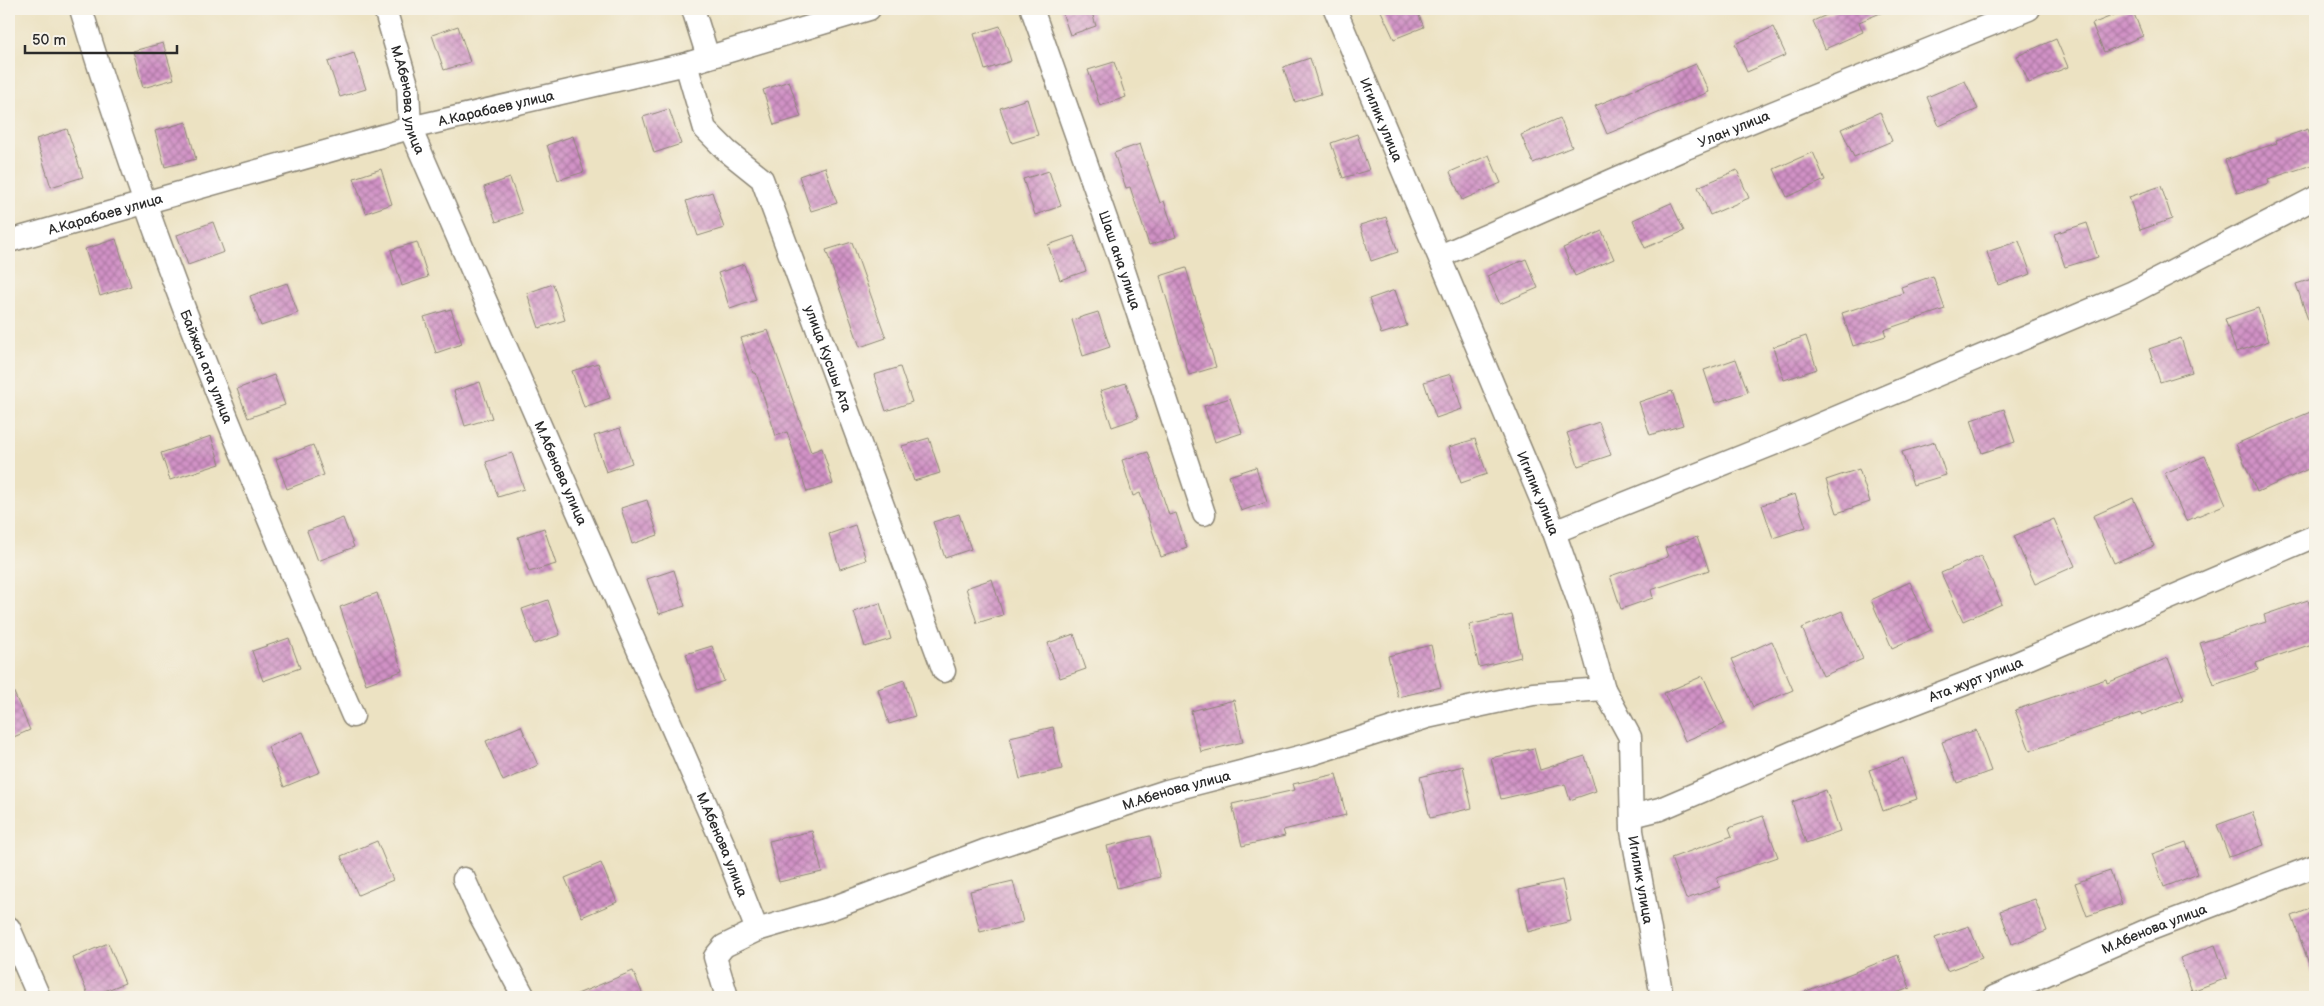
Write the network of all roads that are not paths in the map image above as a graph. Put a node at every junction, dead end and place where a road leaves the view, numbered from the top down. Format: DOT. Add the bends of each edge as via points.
graph roads {
  1 [pos="81,9"];
  2 [pos="385,9"];
  3 [pos="693,9"];
  4 [pos="869,9"];
  5 [pos="1032,9"];
  6 [pos="1334,9"];
  7 [pos="2029,9"];
  8 [pos="708,57"];
  9 [pos="686,64"];
  10 [pos="410,128"];
  11 [pos="2315,198"];
  12 [pos="144,204"];
  13 [pos="9,241"];
  14 [pos="1440,256"];
  15 [pos="1204,514"];
  16 [pos="1554,532"];
  17 [pos="2315,536"];
  18 [pos="944,671"];
  19 [pos="1604,689"];
  20 [pos="354,716"];
  21 [pos="1632,816"];
  22 [pos="2315,866"];
  23 [pos="464,880"];
  24 [pos="9,928"];
  25 [pos="757,930"];
  26 [pos="39,997"];
  27 [pos="524,997"];
  28 [pos="726,997"];
  29 [pos="1662,997"];
  30 [pos="1994,997"];
  1 -- 12 [label="street, Байжан ата улица"];
  2 -- 10 [label="street, М.Абенова улица" via="408,88"];
  3 -- 8 [label="street"];
  4 -- 8 [label="street, А.Карабаев улица"];
  5 -- 15 [label="street, Шаш ана улица" via="1120,259"];
  6 -- 14 [label="street, Игилик улица"];
  7 -- 14 [label="street, Улан улица" via="1686,148"];
  8 -- 9 [label="street, А.Карабаев улица"];
  9 -- 10 [label="street, А.Карабаев улица"];
  9 -- 18 [label="street, улица Кусшы Ата" via="705,129 762,179"];
  10 -- 12 [label="street, А.Карабаев улица"];
  10 -- 25 [label="street, М.Абенова улица" via="724,846"];
  11 -- 16 [label="street" via="2131,293 1783,440"];
  12 -- 13 [label="street, А.Карабаев улица"];
  12 -- 20 [label="street, Байжан ата улица" via="230,425"];
  14 -- 16 [label="street, Игилик улица"];
  16 -- 19 [label="street, Игилик улица" via="1583,614"];
  17 -- 21 [label="street, Ата журт улица" via="2008,667 1838,733 1660,809"];
  19 -- 21 [label="street, Игилик улица" via="1630,737"];
  19 -- 25 [label="street, М.Абенова улица" via="1533,694 1427,717 1311,754 1167,791 984,851 832,908"];
  21 -- 29 [label="street, Игилик улица"];
  22 -- 30 [label="street, М.Абенова улица" via="2143,932"];
  23 -- 27 [label="street"];
  24 -- 26 [label="street"];
  25 -- 28 [label="street, М.Абенова улица" via="724,946 715,957"];
}
